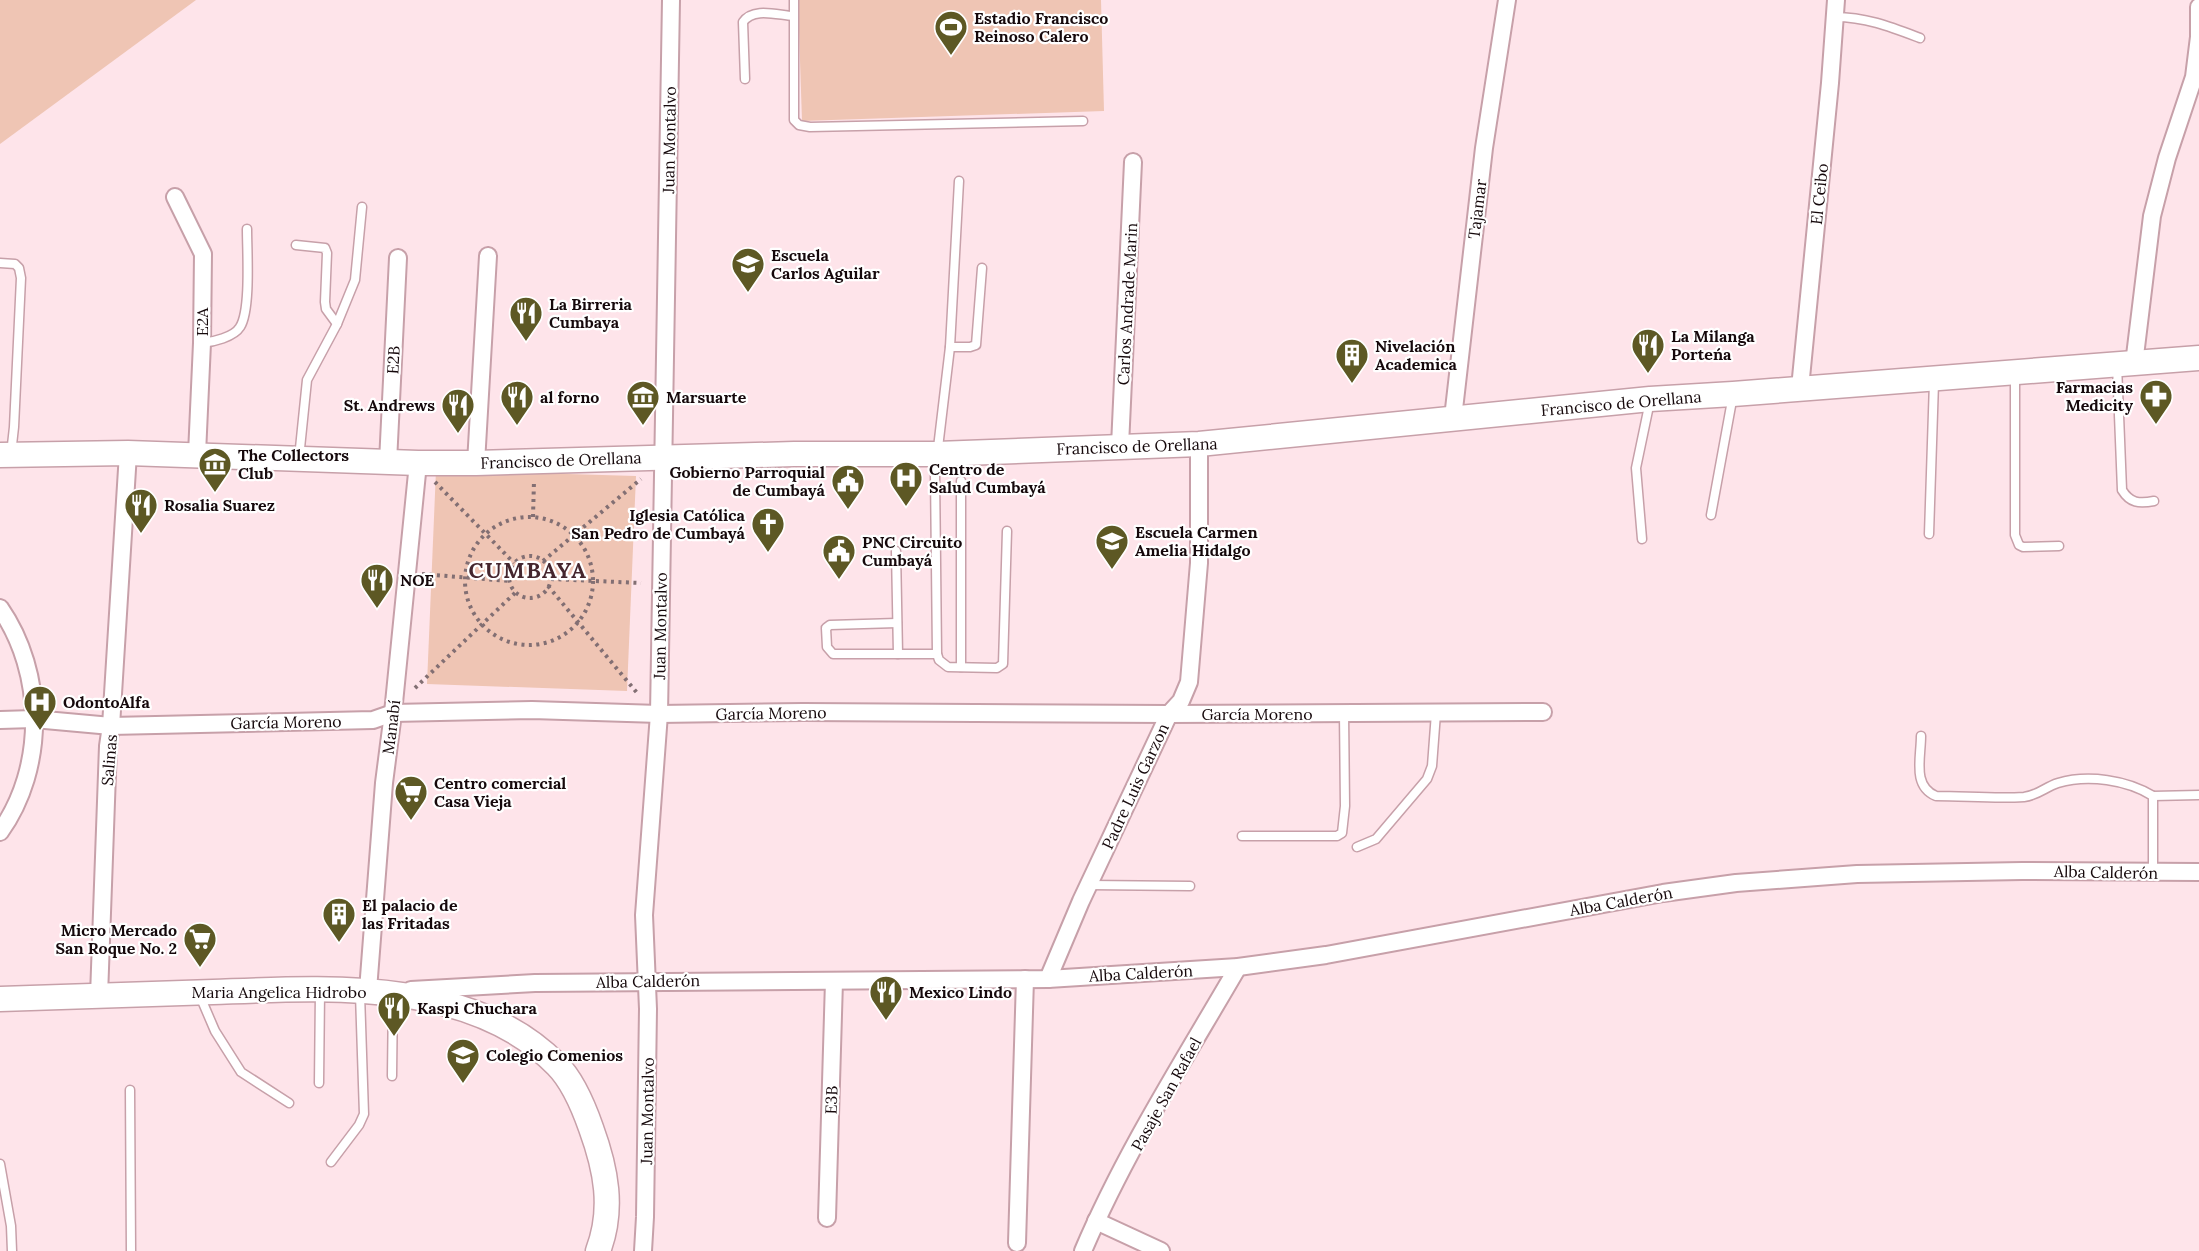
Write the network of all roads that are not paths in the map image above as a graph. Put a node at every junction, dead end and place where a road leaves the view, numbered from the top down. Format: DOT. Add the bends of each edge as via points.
graph roads {
  1 [pos="671,0"];
  2 [pos="794,0"];
  3 [pos="1507,0"];
  4 [pos="2199,7"];
  5 [pos="1835,8"];
  6 [pos="793,16"];
  7 [pos="1920,38"];
  8 [pos="745,79"];
  9 [pos="1083,121"];
  10 [pos="1133,162"];
  11 [pos="959,181"];
  12 [pos="174,197"];
  13 [pos="362,207"];
  14 [pos="247,229"];
  15 [pos="296,245"];
  16 [pos="488,256"];
  17 [pos="398,258"];
  18 [pos="0,263"];
  19 [pos="982,268"];
  20 [pos="337,324"];
  21 [pos="202,343"];
  22 [pos="950,347"];
  23 [pos="2199,358"];
  24 [pos="2126,364"];
  25 [pos="2015,372"];
  26 [pos="1934,377"];
  27 [pos="1800,388"];
  28 [pos="1733,394"];
  29 [pos="1650,399"];
  30 [pos="1453,418"];
  31 [pos="1200,444"];
  32 [pos="1120,447"];
  33 [pos="128,453"];
  34 [pos="5,454"];
  35 [pos="197,454"];
  36 [pos="937,454"];
  37 [pos="663,457"];
  38 [pos="299,459"];
  39 [pos="388,462"];
  40 [pos="476,463"];
  41 [pos="426,472"];
  42 [pos="961,481"];
  43 [pos="2154,501"];
  44 [pos="1712,515"];
  45 [pos="1006,531"];
  46 [pos="1929,534"];
  47 [pos="1642,539"];
  48 [pos="2059,546"];
  49 [pos="896,551"];
  50 [pos="0,608"];
  51 [pos="897,623"];
  52 [pos="898,654"];
  53 [pos="937,654"];
  54 [pos="962,667"];
  55 [pos="1543,712"];
  56 [pos="393,713"];
  57 [pos="1344,713"];
  58 [pos="1436,713"];
  59 [pos="659,714"];
  60 [pos="1169,714"];
  61 [pos="34,719"];
  62 [pos="0,720"];
  63 [pos="111,726"];
  64 [pos="1921,736"];
  65 [pos="2199,795"];
  66 [pos="2153,796"];
  67 [pos="0,832"];
  68 [pos="1242,836"];
  69 [pos="1357,848"];
  70 [pos="2199,872"];
  71 [pos="2153,873"];
  72 [pos="1089,885"];
  73 [pos="1190,886"];
  74 [pos="1238,967"];
  75 [pos="1048,979"];
  76 [pos="1025,980"];
  77 [pos="648,981"];
  78 [pos="834,981"];
  79 [pos="320,989"];
  80 [pos="198,992"];
  81 [pos="376,992"];
  82 [pos="99,996"];
  83 [pos="0,999"];
  84 [pos="392,1076"];
  85 [pos="319,1083"];
  86 [pos="130,1090"];
  87 [pos="289,1103"];
  88 [pos="331,1162"];
  89 [pos="0,1164"];
  90 [pos="827,1218"];
  91 [pos="1096,1221"];
  92 [pos="1017,1243"];
  93 [pos="12,1251"];
  94 [pos="131,1251"];
  95 [pos="598,1251"];
  96 [pos="643,1251"];
  97 [pos="1083,1251"];
  98 [pos="1161,1251"];
  1 -- 37 [label="street, Juan Montalvo"];
  2 -- 6 [label="lane"];
  3 -- 30 [label="street, Tajamar" via="1484,148"];
  4 -- 24 [label="street" via="2194,77 2152,216"];
  5 -- 7 [label="lane"];
  5 -- 27 [label="street, El Ceibo"];
  6 -- 8 [label="lane" via="756,13 743,22"];
  6 -- 9 [label="lane" via="794,120 799,125"];
  10 -- 32 [label="street, Carlos Andrade Marin"];
  11 -- 22 [label="lane"];
  12 -- 21 [label="street, E2A" via="203,254"];
  13 -- 20 [label="lane" via="355,280"];
  14 -- 21 [label="lane" via="247,302 240,327"];
  15 -- 20 [label="lane" via="325,248 326,309"];
  16 -- 40 [label="street"];
  17 -- 39 [label="street, E2B"];
  18 -- 34 [label="lane" via="15,264 21,278 14,427"];
  19 -- 22 [label="lane" via="976,345"];
  20 -- 38 [label="lane" via="307,380"];
  21 -- 35 [label="street, E2A"];
  22 -- 36 [label="lane"];
  23 -- 24 [label="street, Francisco de Orellana"];
  24 -- 25 [label="street, Francisco de Orellana"];
  24 -- 43 [label="lane" via="2122,490 2127,499 2136,503"];
  25 -- 26 [label="street, Francisco de Orellana"];
  25 -- 48 [label="lane" via="2015,535 2023,547"];
  26 -- 27 [label="street, Francisco de Orellana"];
  26 -- 46 [label="lane"];
  27 -- 28 [label="street, Francisco de Orellana"];
  28 -- 29 [label="street, Francisco de Orellana"];
  28 -- 44 [label="lane"];
  29 -- 30 [label="street, Francisco de Orellana"];
  29 -- 47 [label="lane" via="1636,468"];
  30 -- 31 [label="street, Francisco de Orellana"];
  31 -- 32 [label="street, Francisco de Orellana"];
  31 -- 60 [label="street, Padre Luis Garzon" via="1199,563 1189,682 1181,701"];
  32 -- 36 [label="street, Francisco de Orellana"];
  33 -- 34 [label="street, Francisco de Orellana"];
  33 -- 35 [label="street, Francisco de Orellana"];
  33 -- 63 [label="street, Salinas"];
  35 -- 38 [label="street, Francisco de Orellana"];
  36 -- 37 [label="street, Francisco de Orellana"];
  36 -- 53 [label="lane"];
  37 -- 40 [label="street, Francisco de Orellana"];
  37 -- 59 [label="street, Juan Montalvo"];
  38 -- 39 [label="street, Francisco de Orellana"];
  39 -- 41 [label="street, Francisco de Orellana"];
  40 -- 41 [label="street, Francisco de Orellana"];
  41 -- 56 [label="street, Manabí"];
  42 -- 54 [label="lane"];
  45 -- 54 [label="lane" via="1003,664 997,668"];
  49 -- 51 [label="lane"];
  50 -- 61 [label="street" via="30,676"];
  51 -- 52 [label="lane"];
  51 -- 52 [label="lane" via="830,625 826,628 826,647 833,654"];
  52 -- 53 [label="lane"];
  53 -- 54 [label="lane" via="942,664"];
  55 -- 58 [label="street, García Moreno"];
  56 -- 59 [label="street, García Moreno" via="532,710"];
  56 -- 63 [label="street, García Moreno" via="373,720"];
  56 -- 81 [label="street, Manabí" via="384,783"];
  57 -- 58 [label="street, García Moreno"];
  57 -- 60 [label="street, García Moreno"];
  57 -- 68 [label="lane" via="1342,833"];
  58 -- 69 [label="lane" via="1432,766 1427,779 1376,839"];
  59 -- 60 [label="street, García Moreno"];
  59 -- 77 [label="street, Juan Montalvo" via="644,915"];
  60 -- 72 [label="street, Padre Luis Garzon"];
  61 -- 62 [label="street, García Moreno"];
  61 -- 63 [label="street, García Moreno"];
  61 -- 67 [label="street" via="33,752 26,783 12,816"];
  63 -- 82 [label="street, Salinas"];
  64 -- 66 [label="lane" via="1920,780 1928,793 1936,796 2024,797 2069,780 2120,782"];
  65 -- 66 [label="lane"];
  66 -- 71 [label="lane"];
  70 -- 71 [label="street, Alba Calderón"];
  71 -- 74 [label="street, Alba Calderón" via="1869,874 1736,883"];
  72 -- 73 [label="lane"];
  72 -- 75 [label="street, Padre Luis Garzon"];
  74 -- 75 [label="street, Alba Calderón"];
  74 -- 91 [label="street, Pasaje San Rafael"];
  75 -- 76 [label="street, Alba Calderón"];
  76 -- 78 [label="street, Alba Calderón"];
  76 -- 92 [label="street"];
  77 -- 78 [label="street, Alba Calderón"];
  77 -- 81 [label="street, Alba Calderón"];
  77 -- 96 [label="street, Juan Montalvo"];
  78 -- 90 [label="street, E3B"];
  79 -- 80 [label="street, Maria Angelica Hidrobo"];
  79 -- 81 [label="street, Maria Angelica Hidrobo"];
  79 -- 85 [label="lane"];
  80 -- 82 [label="street, Maria Angelica Hidrobo"];
  80 -- 87 [label="lane" via="234,1064"];
  81 -- 84 [label="lane"];
  81 -- 88 [label="lane" via="364,1114"];
  81 -- 95 [label="street, Maria Angelica Hidrobo" via="451,1005 482,1016 520,1035 558,1065 583,1107 599,1151 608,1196"];
  82 -- 83 [label="street, Maria Angelica Hidrobo"];
  86 -- 94 [label="lane"];
  89 -- 93 [label="lane"];
  91 -- 97 [label="street, Pasaje San Rafael"];
  91 -- 98 [label="street"];
}
